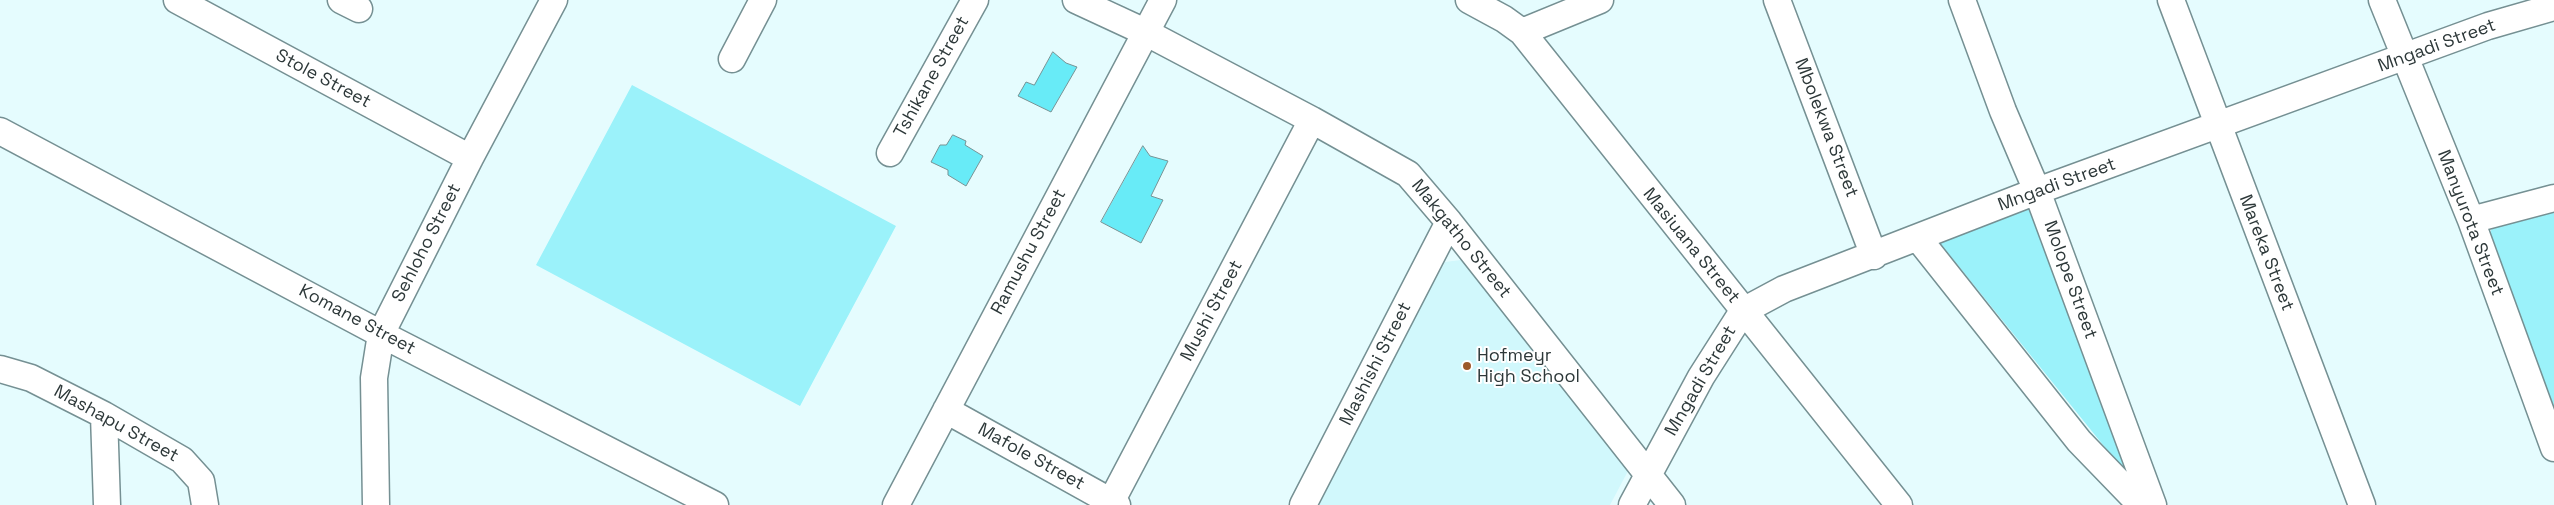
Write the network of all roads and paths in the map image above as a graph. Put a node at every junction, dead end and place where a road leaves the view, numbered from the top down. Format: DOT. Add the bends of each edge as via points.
graph roads {
  1 [pos="177,0"];
  2 [pos="554,0"];
  3 [pos="763,0"];
  4 [pos="975,0"];
  5 [pos="1076,0"];
  6 [pos="1163,0"];
  7 [pos="1469,0"];
  8 [pos="1600,0"];
  9 [pos="1777,0"];
  10 [pos="1962,0"];
  11 [pos="2171,0"];
  12 [pos="2382,0"];
  13 [pos="2554,7"];
  14 [pos="1145,32"];
  15 [pos="1522,32"];
  16 [pos="732,58"];
  17 [pos="2404,58"];
  18 [pos="1312,120"];
  19 [pos="2217,126"];
  20 [pos="0,131"];
  21 [pos="890,153"];
  22 [pos="470,158"];
  23 [pos="2037,191"];
  24 [pos="2554,198"];
  25 [pos="2471,220"];
  26 [pos="1449,222"];
  27 [pos="1918,238"];
  28 [pos="1874,256"];
  29 [pos="1743,311"];
  30 [pos="381,334"];
  31 [pos="0,369"];
  32 [pos="946,410"];
  33 [pos="104,415"];
  34 [pos="2554,448"];
  35 [pos="1648,475"];
  36 [pos="1114,504"];
  37 [pos="107,505"];
  38 [pos="205,505"];
  39 [pos="376,505"];
  40 [pos="716,505"];
  41 [pos="896,505"];
  42 [pos="1303,505"];
  43 [pos="1632,505"];
  44 [pos="1672,505"];
  45 [pos="1899,505"];
  46 [pos="2141,505"];
  47 [pos="2153,505"];
  48 [pos="2362,505"];
  1 -- 22 [label="street, Stole Street"];
  2 -- 22 [label="street, Sehloho Street"];
  3 -- 16 [label="street"];
  4 -- 21 [label="street, Tshikane Street"];
  5 -- 14 [label="street, Makgatho Street"];
  6 -- 14 [label="street, Ramushu Street"];
  7 -- 15 [label="street, Masiuana Street"];
  8 -- 15 [label="street"];
  9 -- 28 [label="street, Mbolekwa Street"];
  10 -- 23 [label="street, Molope Street"];
  11 -- 19 [label="street, Mareka Street"];
  12 -- 17 [label="street, Manyurota Street"];
  13 -- 17 [label="street, Mngadi Street" via="2488,26"];
  14 -- 18 [label="street, Makgatho Street"];
  14 -- 32 [label="street, Ramushu Street"];
  15 -- 29 [label="street, Masiuana Street"];
  17 -- 19 [label="street, Mngadi Street"];
  17 -- 25 [label="street, Manyurota Street"];
  18 -- 26 [label="street, Makgatho Street" via="1408,174"];
  18 -- 36 [label="street, Mushi Street"];
  19 -- 23 [label="street, Mngadi Street"];
  19 -- 48 [label="street, Mareka Street"];
  20 -- 30 [label="street, Komane Street"];
  22 -- 30 [label="street, Sehloho Street"];
  23 -- 27 [label="street, Mngadi Street"];
  23 -- 47 [label="street, Molope Street"];
  24 -- 25 [label="street"];
  25 -- 34 [label="street, Manyurota Street"];
  26 -- 35 [label="street, Makgatho Street"];
  26 -- 42 [label="street, Mashishi Street"];
  27 -- 28 [label="street, Mngadi Street"];
  27 -- 46 [label="street" via="2079,441"];
  28 -- 29 [label="street, Mngadi Street" via="1784,289"];
  29 -- 35 [label="street, Mngadi Street" via="1701,377"];
  29 -- 45 [label="street, Masiuana Street"];
  30 -- 39 [label="street, Sehloho Street" via="374,378"];
  30 -- 40 [label="street, Komane Street"];
  31 -- 33 [label="street, Mashapu Street" via="30,378"];
  32 -- 36 [label="street, Mafole Street"];
  32 -- 41 [label="street, Ramushu Street"];
  33 -- 37 [label="street"];
  33 -- 38 [label="street, Mashapu Street" via="193,469 201,481"];
  35 -- 43 [label="street, Mngadi Street"];
  35 -- 44 [label="street, Makgatho Street"];
}
